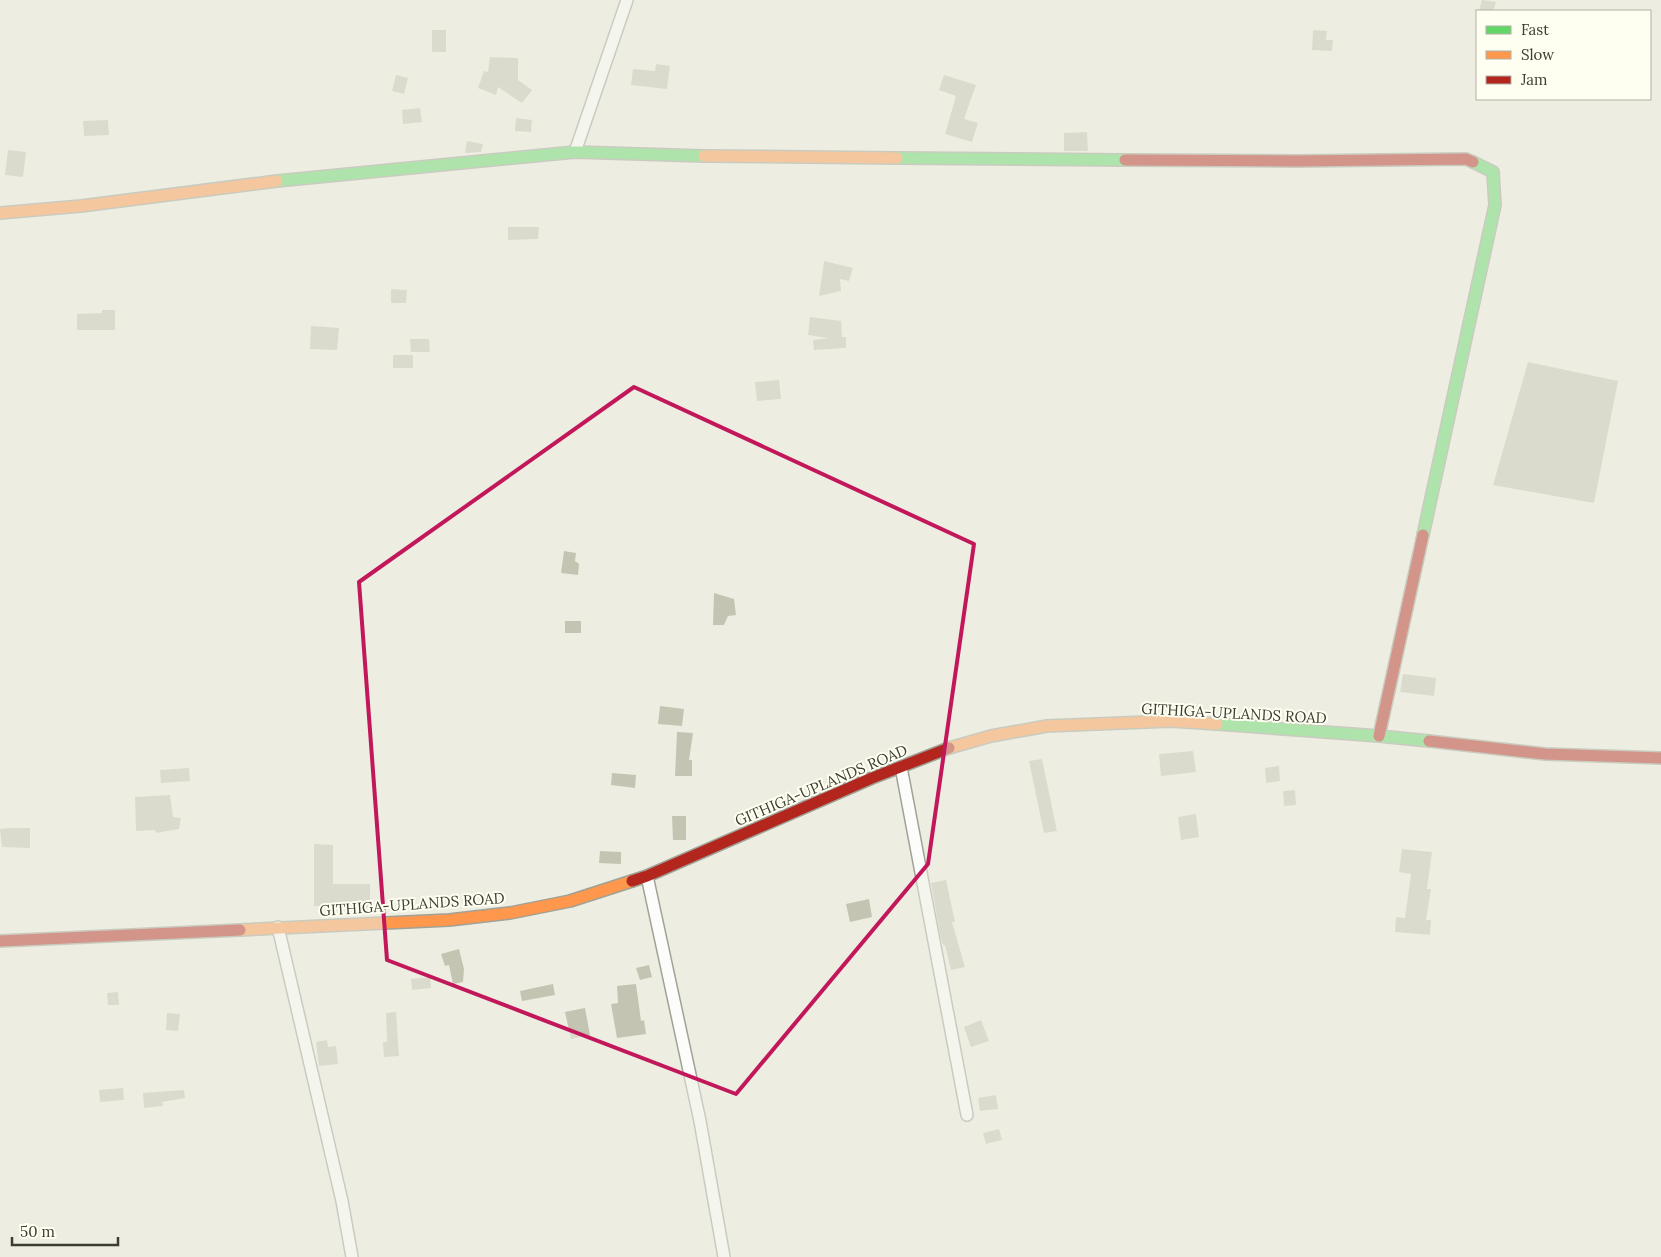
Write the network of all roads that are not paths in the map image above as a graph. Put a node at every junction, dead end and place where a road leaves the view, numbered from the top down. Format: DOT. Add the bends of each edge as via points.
graph roads {
  1 [pos="627,0"];
  2 [pos="575,152"];
  3 [pos="0,213"];
  4 [pos="1379,736"];
  5 [pos="1661,758"];
  6 [pos="901,767"];
  7 [pos="647,876"];
  8 [pos="278,927"];
  9 [pos="0,941"];
  10 [pos="967,1115"];
  11 [pos="352,1257"];
  12 [pos="724,1257"];
  1 -- 2 [label="street"];
  2 -- 3 [label="street" via="268,182"];
  2 -- 4 [label="street" via="1296,162 1466,159 1493,172 1495,205"];
  4 -- 5 [label="street, GITHIGA-UPLANDS ROAD" via="1545,754"];
  4 -- 6 [label="street, GITHIGA-UPLANDS ROAD" via="1171,721 1047,726 991,736"];
  6 -- 7 [label="street, GITHIGA-UPLANDS ROAD"];
  6 -- 10 [label="street"];
  7 -- 8 [label="street, GITHIGA-UPLANDS ROAD" via="570,901 510,913 450,920"];
  7 -- 12 [label="street" via="700,1121"];
  8 -- 9 [label="street, GITHIGA-UPLANDS ROAD"];
  8 -- 11 [label="street"];
}
